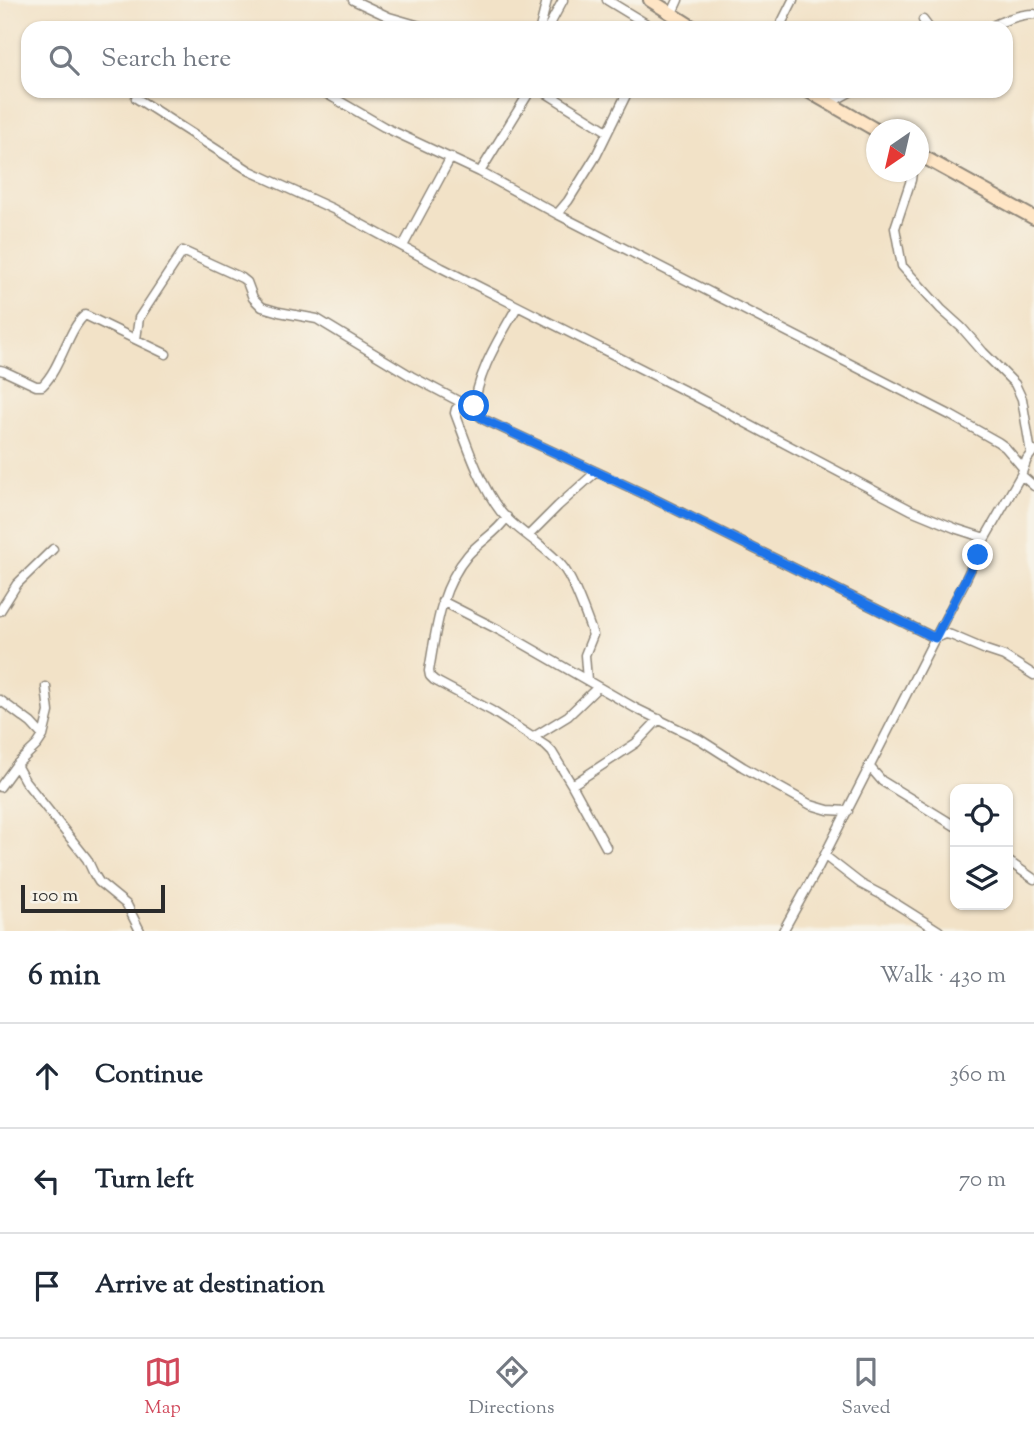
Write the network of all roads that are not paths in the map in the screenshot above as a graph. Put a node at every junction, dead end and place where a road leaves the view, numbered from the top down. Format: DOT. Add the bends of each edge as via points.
graph roads {
  1 [pos="354,0"];
  2 [pos="547,0"];
  3 [pos="563,0"];
  4 [pos="607,0"];
  5 [pos="650,0"];
  6 [pos="678,0"];
  7 [pos="793,0"];
  8 [pos="672,13"];
  9 [pos="1034,15"];
  10 [pos="402,21"];
  11 [pos="542,21"];
  12 [pos="552,21"];
  13 [pos="642,21"];
  14 [pos="684,21"];
  15 [pos="782,21"];
  16 [pos="1007,21"];
  17 [pos="136,98"];
  18 [pos="334,98"];
  19 [pos="526,98"];
  20 [pos="554,98"];
  21 [pos="624,98"];
  22 [pos="822,98"];
  23 [pos="839,98"];
  24 [pos="830,103"];
  25 [pos="866,124"];
  26 [pos="607,131"];
  27 [pos="451,157"];
  28 [pos="929,160"];
  29 [pos="480,172"];
  30 [pos="910,182"];
  31 [pos="557,214"];
  32 [pos="1034,218"];
  33 [pos="403,246"];
  34 [pos="517,307"];
  35 [pos="136,339"];
  36 [pos="166,354"];
  37 [pos="0,370"];
  38 [pos="461,403"];
  39 [pos="474,412"];
  40 [pos="1033,452"];
  41 [pos="1022,471"];
  42 [pos="596,472"];
  43 [pos="1034,486"];
  44 [pos="507,517"];
  45 [pos="529,535"];
  46 [pos="985,538"];
  47 [pos="53,549"];
  48 [pos="442,601"];
  49 [pos="0,611"];
  50 [pos="935,638"];
  51 [pos="1034,675"];
  52 [pos="587,680"];
  53 [pos="46,687"];
  54 [pos="598,687"];
  55 [pos="0,700"];
  56 [pos="659,719"];
  57 [pos="43,736"];
  58 [pos="532,738"];
  59 [pos="16,765"];
  60 [pos="869,766"];
  61 [pos="572,785"];
  62 [pos="0,787"];
  63 [pos="848,811"];
  64 [pos="950,823"];
  65 [pos="606,847"];
  66 [pos="825,856"];
  67 [pos="1013,864"];
  68 [pos="1034,878"];
  69 [pos="140,931"];
  70 [pos="783,931"];
  71 [pos="939,931"];
  1 -- 10 [label="street"];
  2 -- 11 [label="street"];
  3 -- 12 [label="street"];
  4 -- 13 [label="street"];
  5 -- 8 [label="main road"];
  6 -- 8 [label="street"];
  7 -- 15 [label="street"];
  8 -- 14 [label="main road"];
  9 -- 16 [label="street"];
  17 -- 33 [label="street" via="250,171"];
  18 -- 27 [label="street"];
  19 -- 29 [label="street"];
  20 -- 26 [label="street"];
  21 -- 26 [label="street"];
  22 -- 24 [label="main road"];
  23 -- 24 [label="street"];
  24 -- 25 [label="main road"];
  26 -- 31 [label="street"];
  27 -- 29 [label="street"];
  27 -- 33 [label="street"];
  28 -- 32 [label="main road"];
  29 -- 31 [label="street"];
  30 -- 40 [label="street" via="895,228 902,266 1015,384"];
  31 -- 41 [label="street" via="986,435 1005,447"];
  33 -- 34 [label="street"];
  34 -- 39 [label="street" via="483,373"];
  34 -- 46 [label="street" via="911,510"];
  35 -- 36 [label="street"];
  35 -- 37 [label="street" via="85,315 42,386"];
  35 -- 38 [label="street" via="139,318 183,251 242,278 262,307 317,319"];
  38 -- 39 [label="street"];
  38 -- 44 [label="street" via="455,414 474,463"];
  39 -- 42 [label="street"];
  40 -- 41 [label="street"];
  41 -- 43 [label="street"];
  41 -- 46 [label="street"];
  42 -- 45 [label="street"];
  42 -- 50 [label="street"];
  44 -- 45 [label="street"];
  44 -- 48 [label="street" via="467,555"];
  45 -- 52 [label="street" via="563,566 572,581 593,635 585,655"];
  46 -- 50 [label="street"];
  47 -- 49 [label="street" via="17,584"];
  48 -- 52 [label="street"];
  48 -- 58 [label="street" via="429,671 432,678"];
  50 -- 51 [label="street" via="951,635 1004,656"];
  50 -- 60 [label="street"];
  52 -- 54 [label="street"];
  53 -- 57 [label="street" via="49,712"];
  54 -- 56 [label="street"];
  54 -- 58 [label="street" via="568,716"];
  55 -- 57 [label="street"];
  56 -- 61 [label="street" via="636,743"];
  56 -- 63 [label="street" via="811,805"];
  57 -- 59 [label="street"];
  58 -- 61 [label="street" via="552,752"];
  59 -- 62 [label="street"];
  59 -- 69 [label="street" via="87,859 99,882 127,905"];
  60 -- 63 [label="street"];
  60 -- 64 [label="street" via="882,781"];
  61 -- 65 [label="street"];
  63 -- 66 [label="street"];
  66 -- 70 [label="street"];
  66 -- 71 [label="street" via="861,884"];
  67 -- 68 [label="street"];
}
